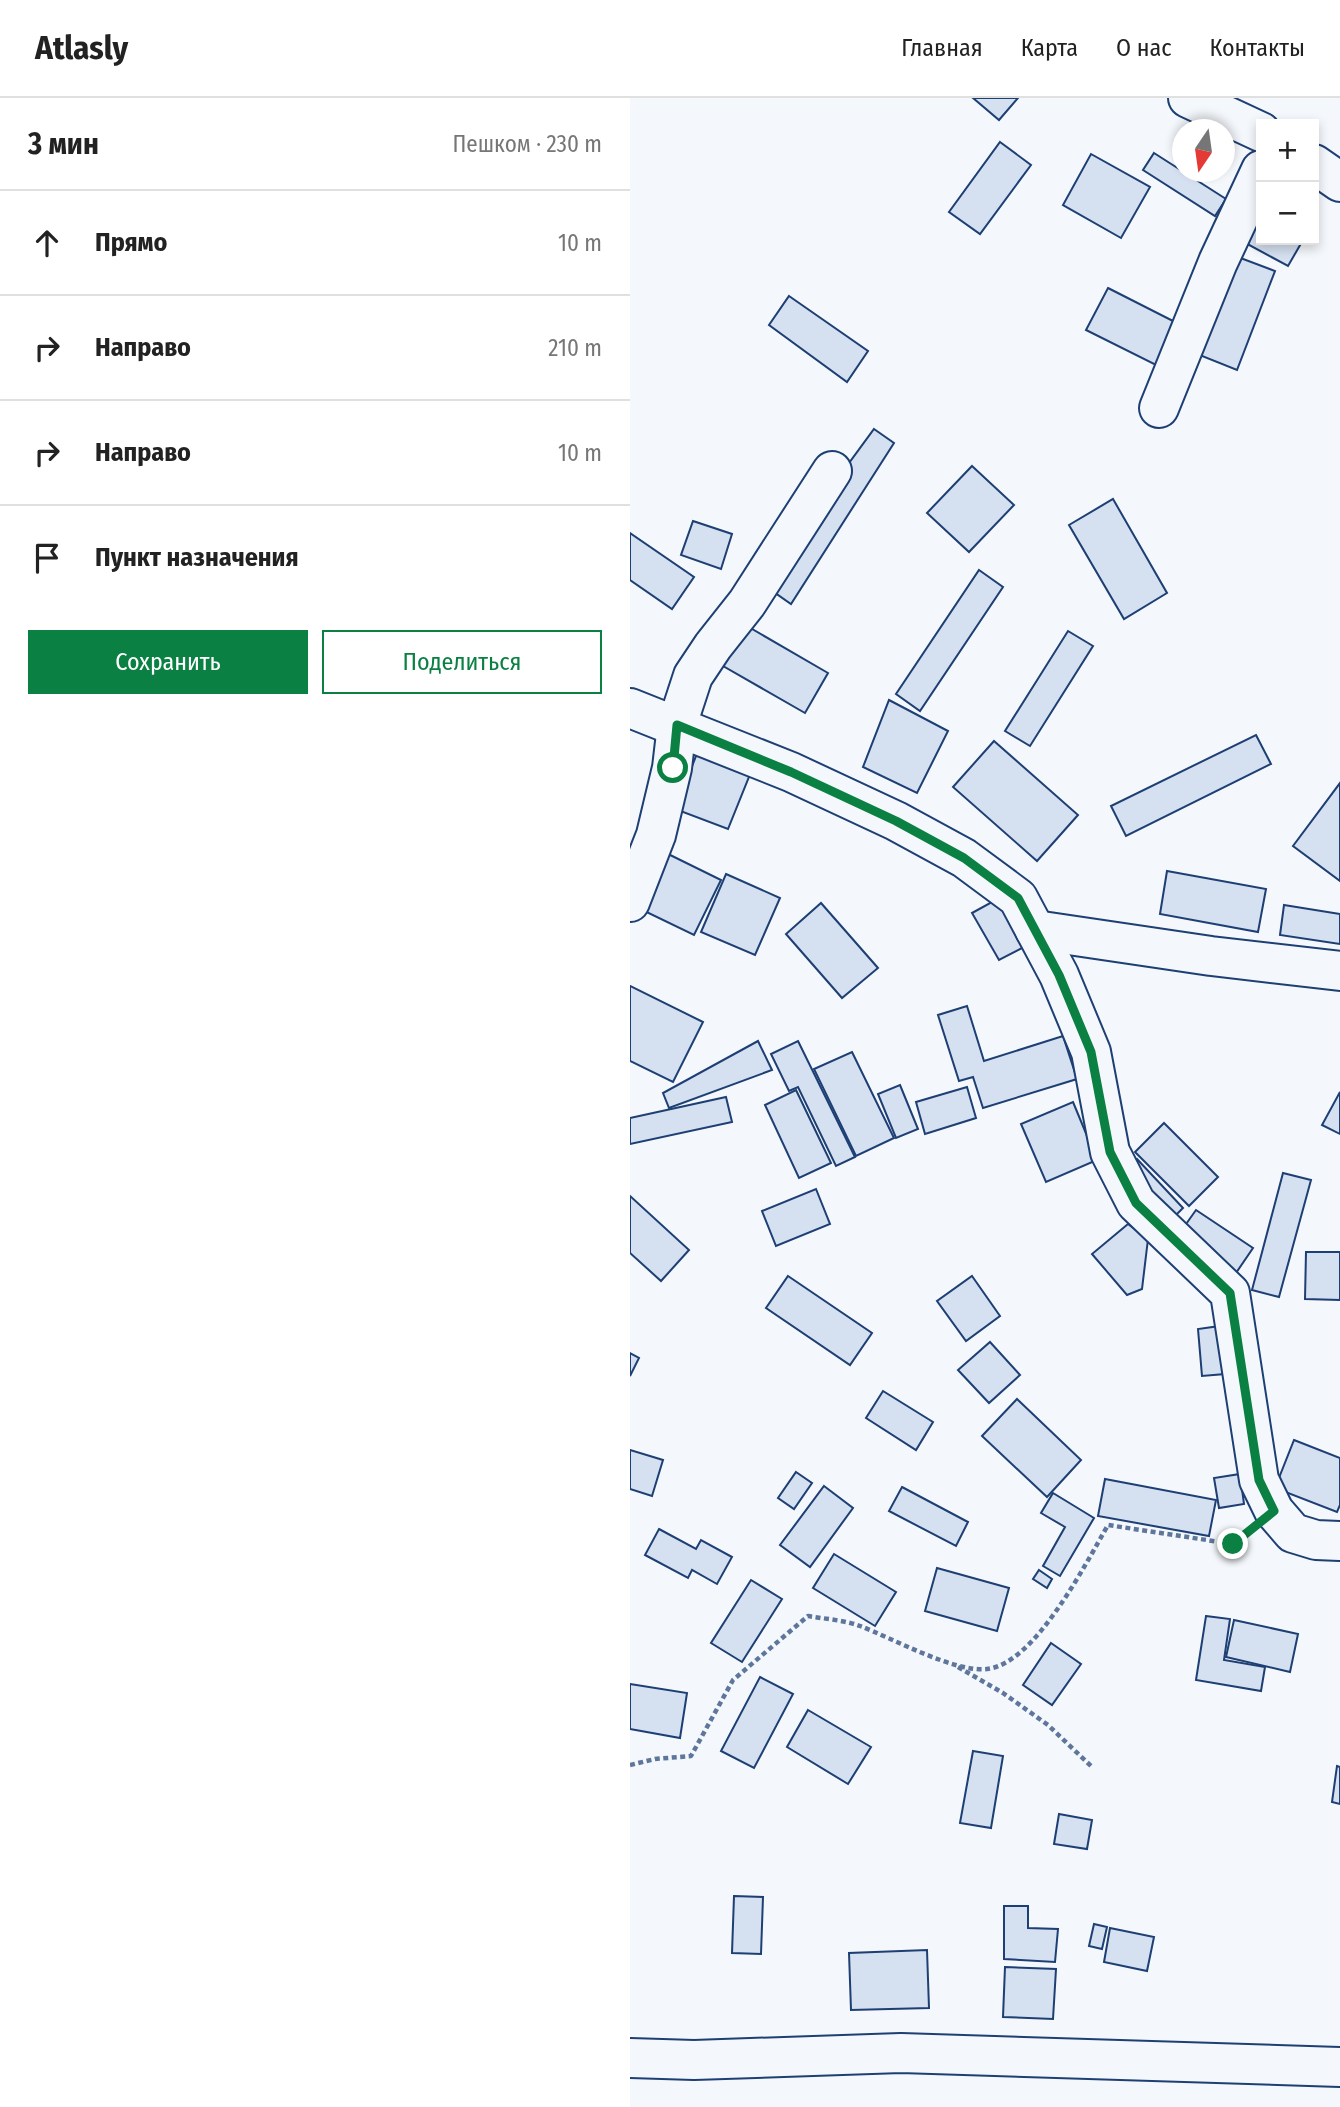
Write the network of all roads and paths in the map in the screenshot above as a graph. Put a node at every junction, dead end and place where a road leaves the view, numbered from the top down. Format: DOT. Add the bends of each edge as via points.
graph roads {
  1 [pos="1188,98"];
  2 [pos="1256,130"];
  3 [pos="1319,167"];
  4 [pos="1256,181"];
  5 [pos="1340,181"];
  6 [pos="1159,408"];
  7 [pos="832,471"];
  8 [pos="630,708"];
  9 [pos="677,725"];
  10 [pos="630,902"];
  11 [pos="1035,930"];
  12 [pos="1340,971"];
  13 [pos="1274,1511"];
  14 [pos="1340,1541"];
  15 [pos="954,1665"];
  16 [pos="630,1765"];
  17 [pos="1092,1767"];
  18 [pos="630,2058"];
  19 [pos="1340,2067"];
  1 -- 2 [label="street"];
  3 -- 5 [label="street"];
  4 -- 6 [label="street"];
  7 -- 9 [label="street" via="693,677"];
  8 -- 9 [label="street"];
  9 -- 10 [label="street" via="673,768 656,835"];
  9 -- 11 [label="street" via="791,772 964,858 1018,898"];
  11 -- 12 [label="street"];
  11 -- 13 [label="street" via="1091,1052 1110,1152 1136,1203 1230,1293 1259,1480"];
  13 -- 14 [label="street" via="1293,1533"];
  13 -- 15 [label="path" via="1233,1544 1108,1525 1041,1632 1010,1660 987,1670"];
  15 -- 16 [label="path" via="858,1625 808,1616 733,1680 691,1756"];
  15 -- 17 [label="path" via="1048,1725"];
  18 -- 19 [label="street" via="901,2053"];
}
